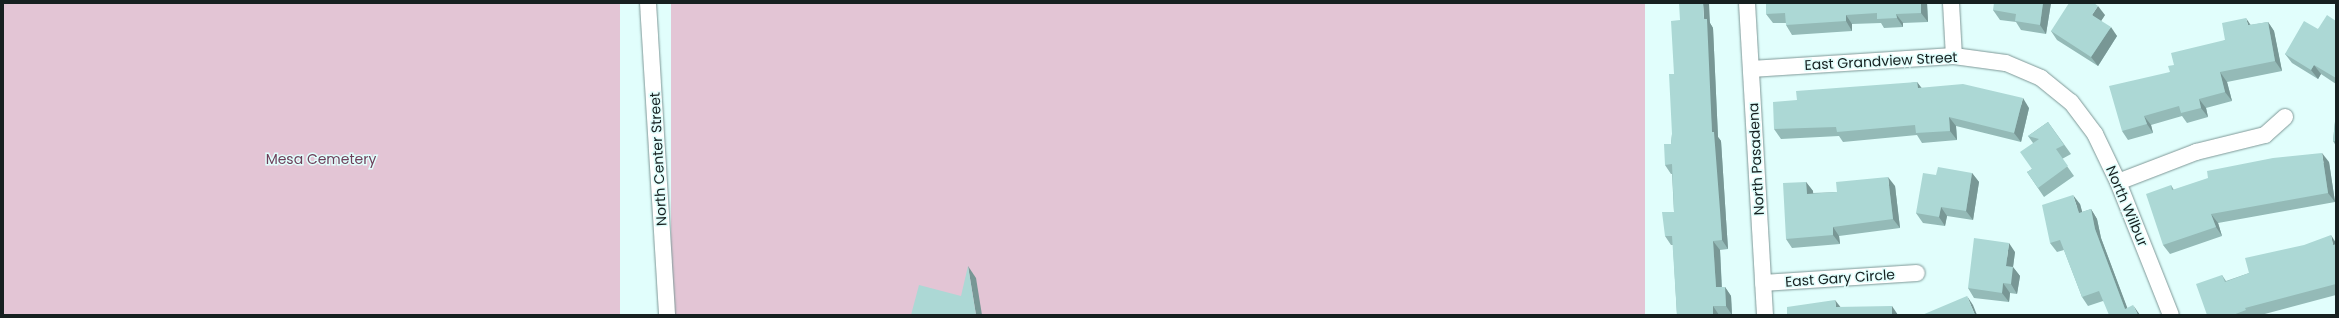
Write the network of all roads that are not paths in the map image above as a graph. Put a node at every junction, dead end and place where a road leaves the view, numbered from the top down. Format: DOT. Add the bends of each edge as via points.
graph roads {
  1 [pos="648,3"];
  2 [pos="1747,3"];
  3 [pos="1951,3"];
  4 [pos="1954,56"];
  5 [pos="1751,69"];
  6 [pos="2071,102"];
  7 [pos="2284,117"];
  8 [pos="2118,182"];
  9 [pos="1917,273"];
  10 [pos="1763,283"];
  11 [pos="667,315"];
  12 [pos="1765,315"];
  13 [pos="2171,315"];
  1 -- 11 [label="street, North Center Street"];
  2 -- 5 [label="street, North Pasadena"];
  3 -- 4 [label="street"];
  4 -- 5 [label="street, East Grandview Street"];
  4 -- 6 [label="street, East Grandview Street" via="2006,63 2041,78"];
  5 -- 10 [label="street, North Pasadena"];
  6 -- 8 [label="street, North Wilbur" via="2095,134"];
  7 -- 8 [label="street" via="2265,136 2196,152"];
  8 -- 13 [label="street, North Wilbur"];
  9 -- 10 [label="street, East Gary Circle"];
  10 -- 12 [label="street, North Pasadena"];
}
